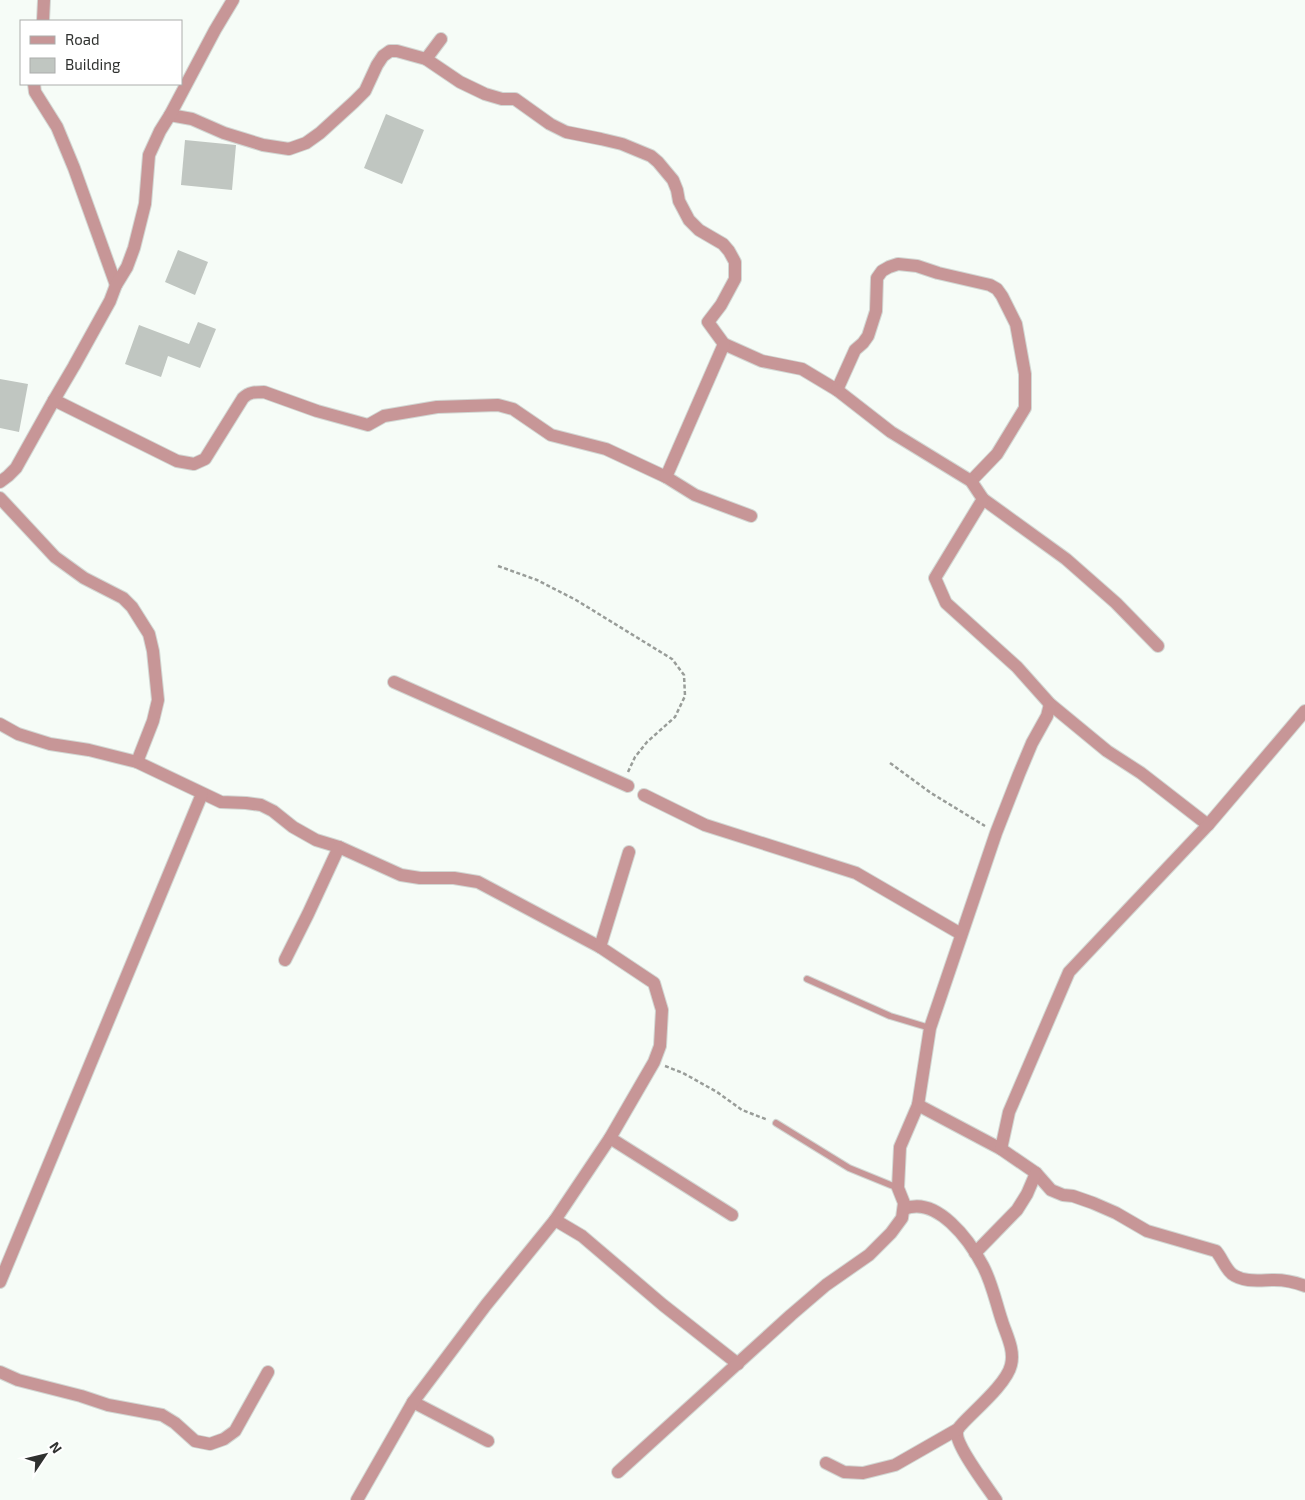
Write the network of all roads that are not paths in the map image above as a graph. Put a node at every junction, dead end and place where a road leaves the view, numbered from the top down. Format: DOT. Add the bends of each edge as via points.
graph roads {
  1 [pos="44,0"];
  2 [pos="233,0"];
  3 [pos="43,20"];
  4 [pos="441,39"];
  5 [pos="426,59"];
  6 [pos="34,85"];
  7 [pos="170,115"];
  8 [pos="116,285"];
  9 [pos="724,344"];
  10 [pos="837,390"];
  11 [pos="54,400"];
  12 [pos="666,477"];
  13 [pos="971,480"];
  14 [pos="0,482"];
  15 [pos="0,498"];
  16 [pos="983,499"];
  17 [pos="751,516"];
  18 [pos="1158,646"];
  19 [pos="394,682"];
  20 [pos="1050,704"];
  21 [pos="1305,710"];
  22 [pos="0,724"];
  23 [pos="137,762"];
  24 [pos="628,786"];
  25 [pos="202,794"];
  26 [pos="644,795"];
  27 [pos="1208,824"];
  28 [pos="338,847"];
  29 [pos="629,852"];
  30 [pos="961,934"];
  31 [pos="600,947"];
  32 [pos="285,960"];
  33 [pos="807,979"];
  34 [pos="930,1028"];
  35 [pos="918,1105"];
  36 [pos="776,1123"];
  37 [pos="610,1138"];
  38 [pos="1001,1149"];
  39 [pos="1036,1173"];
  40 [pos="898,1188"];
  41 [pos="904,1210"];
  42 [pos="732,1215"];
  43 [pos="555,1220"];
  44 [pos="975,1253"];
  45 [pos="0,1282"];
  46 [pos="1305,1286"];
  47 [pos="738,1364"];
  48 [pos="0,1372"];
  49 [pos="268,1372"];
  50 [pos="414,1402"];
  51 [pos="958,1430"];
  52 [pos="488,1441"];
  53 [pos="826,1463"];
  54 [pos="618,1472"];
  55 [pos="357,1500"];
  56 [pos="996,1500"];
  1 -- 3 [label="street"];
  2 -- 7 [label="street"];
  4 -- 5 [label="street"];
  5 -- 7 [label="street" via="390,51 383,56 365,91 354,102 320,133 289,149 262,145 192,119"];
  5 -- 9 [label="street" via="485,94 515,99 566,132 622,144 658,162 673,180 689,220 723,244 735,262 735,279 708,322"];
  6 -- 8 [label="street" via="74,168"];
  7 -- 8 [label="street" via="149,155 145,204 134,248 128,267"];
  8 -- 11 [label="street"];
  9 -- 10 [label="street" via="762,361 802,369"];
  9 -- 12 [label="street"];
  10 -- 13 [label="street" via="891,432"];
  10 -- 13 [label="street" via="855,350 868,336 876,311 877,278 882,271 898,264 917,266 997,289 1016,324 1025,374 1025,408 997,454"];
  11 -- 12 [label="street" via="177,461 194,464 205,459 248,393 264,392 368,425 384,416 437,407 498,405 512,409 550,435 606,449"];
  11 -- 14 [label="street" via="16,468"];
  12 -- 17 [label="street" via="695,495"];
  13 -- 16 [label="street"];
  15 -- 23 [label="street" via="55,557 132,606 149,634 158,700 154,721"];
  16 -- 18 [label="street" via="1066,560 1116,603"];
  16 -- 20 [label="street" via="935,578 946,603 1018,667"];
  19 -- 24 [label="street"];
  20 -- 27 [label="street" via="1107,751"];
  20 -- 30 [label="street" via="996,833"];
  21 -- 27 [label="street"];
  22 -- 23 [label="street" via="18,734 50,744"];
  23 -- 25 [label="street"];
  25 -- 28 [label="street" via="220,802 261,805 316,840"];
  25 -- 45 [label="street"];
  26 -- 30 [label="street" via="706,825 856,873"];
  27 -- 38 [label="street" via="1069,972 1008,1112"];
  28 -- 31 [label="street" via="401,875 478,882"];
  28 -- 32 [label="street"];
  29 -- 31 [label="street"];
  30 -- 34 [label="street"];
  31 -- 37 [label="street" via="654,983 662,1010 660,1046 654,1062"];
  33 -- 34 [label="lane" via="890,1016"];
  34 -- 35 [label="street"];
  35 -- 38 [label="street"];
  35 -- 40 [label="street" via="900,1147"];
  36 -- 40 [label="lane" via="849,1168"];
  37 -- 42 [label="street"];
  37 -- 43 [label="street"];
  38 -- 39 [label="street"];
  39 -- 44 [label="street" via="1017,1210"];
  39 -- 46 [label="street" via="1051,1190 1093,1203 1147,1231 1216,1251 1238,1278 1291,1281"];
  40 -- 41 [label="street"];
  41 -- 44 [label="street" via="916,1205 950,1221"];
  41 -- 47 [label="street" via="891,1233 869,1255 826,1285"];
  43 -- 47 [label="street" via="582,1236"];
  43 -- 50 [label="street"];
  44 -- 51 [label="street" via="989,1280 1008,1339 1011,1365 1006,1377"];
  47 -- 54 [label="street"];
  48 -- 49 [label="street" via="108,1405 162,1416 195,1441 210,1444 235,1431"];
  50 -- 52 [label="street"];
  50 -- 55 [label="street"];
  51 -- 53 [label="street" via="896,1465 863,1473 844,1472"];
  51 -- 56 [label="street" via="958,1442"];
}
